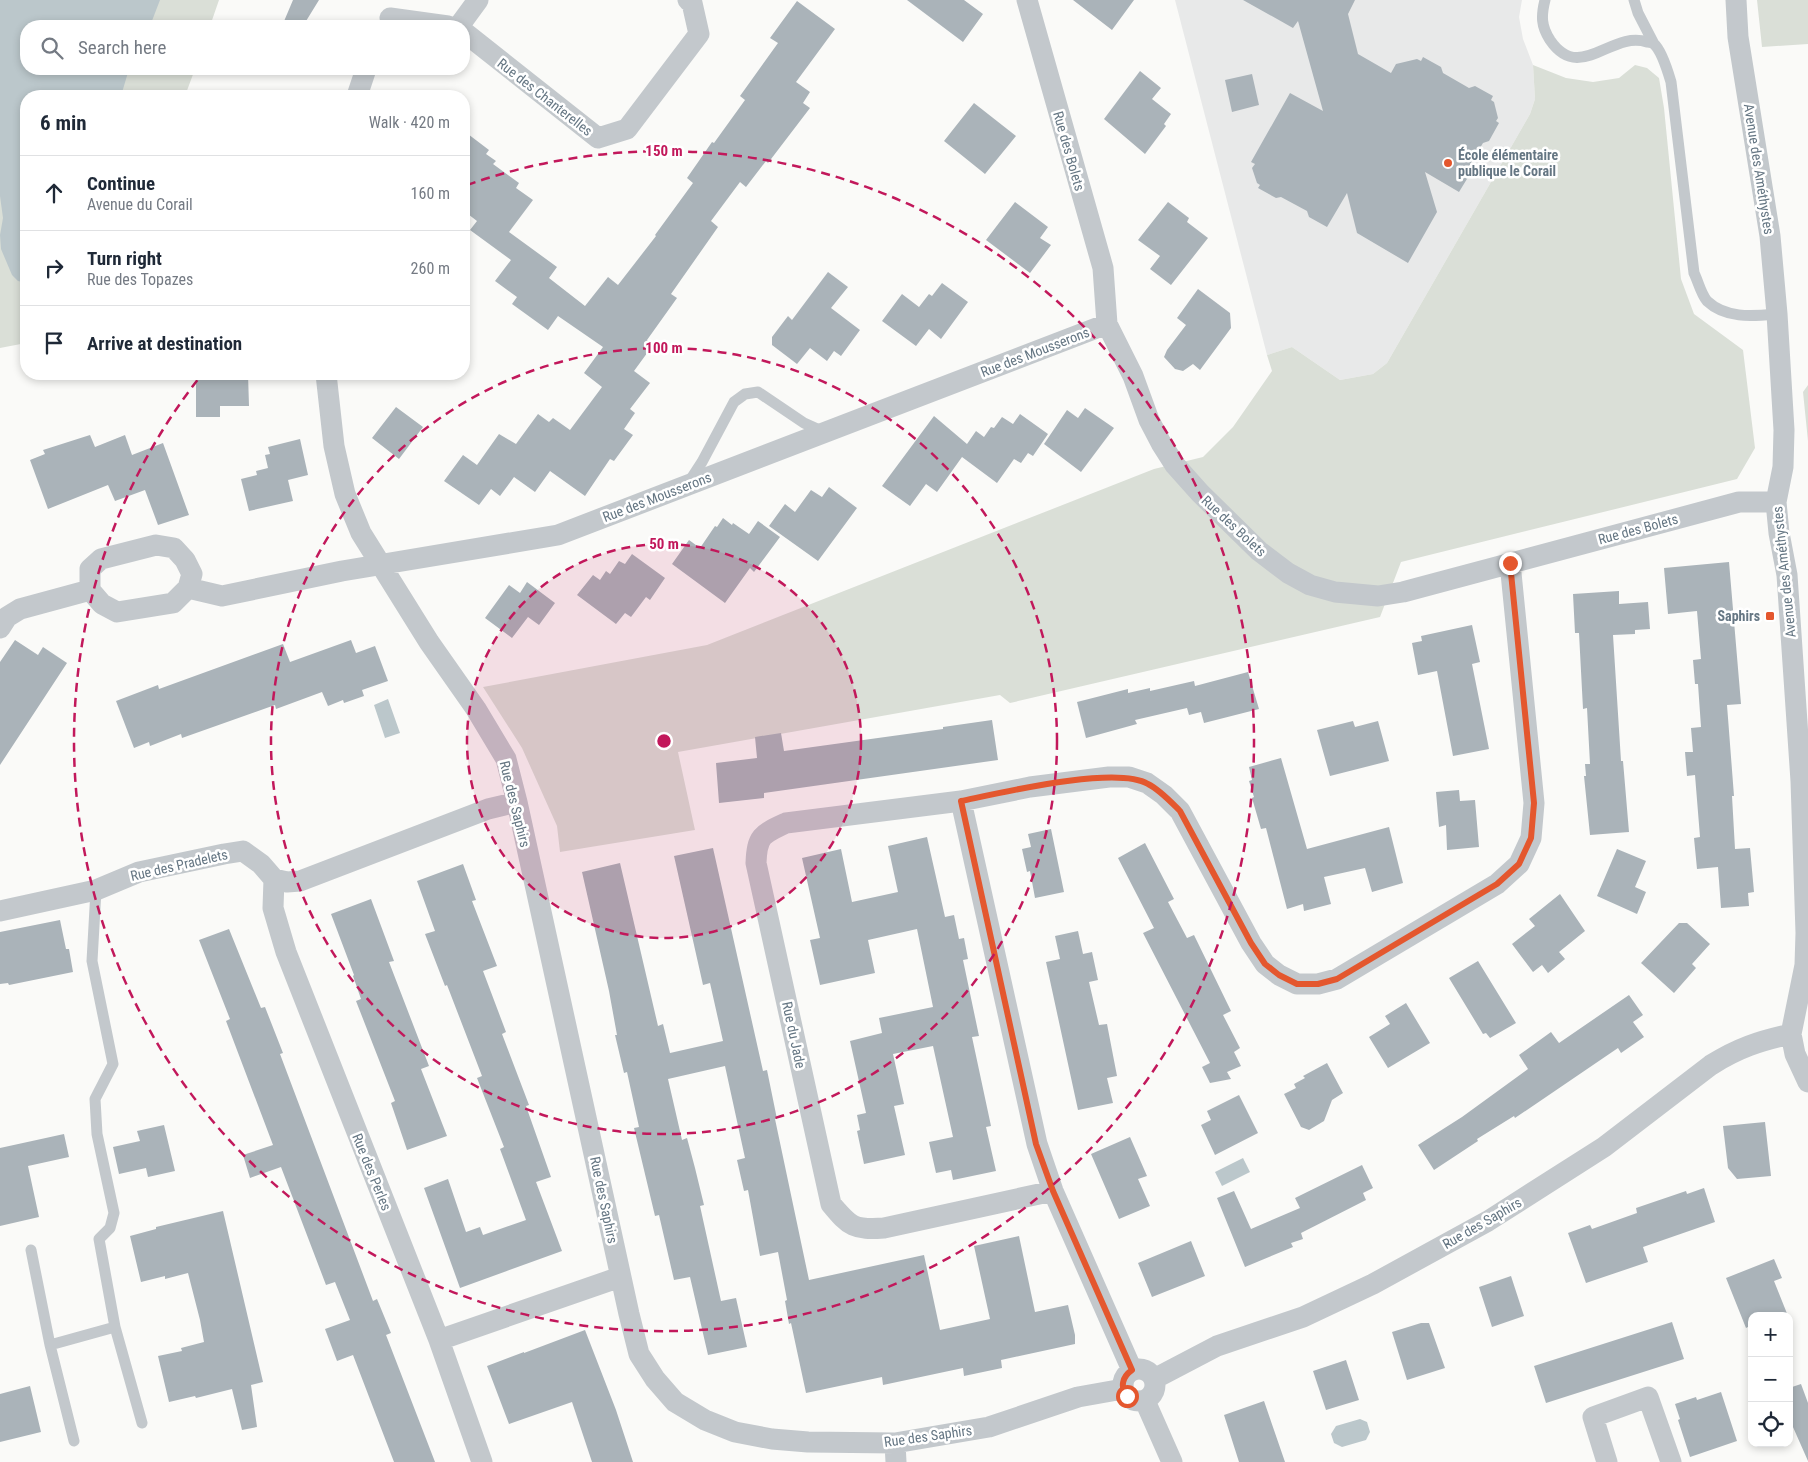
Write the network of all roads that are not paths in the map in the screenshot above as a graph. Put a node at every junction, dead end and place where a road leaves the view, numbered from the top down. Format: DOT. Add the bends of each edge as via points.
graph roads {
  1 [pos="478,0"];
  2 [pos="688,0"];
  3 [pos="1027,0"];
  4 [pos="1545,0"];
  5 [pos="1634,0"];
  6 [pos="1736,0"];
  7 [pos="392,15"];
  8 [pos="417,20"];
  9 [pos="463,20"];
  10 [pos="470,37"];
  11 [pos="1654,44"];
  12 [pos="364,75"];
  13 [pos="359,90"];
  14 [pos="1777,314"];
  15 [pos="1107,324"];
  16 [pos="327,380"];
  17 [pos="825,433"];
  18 [pos="686,485"];
  19 [pos="1776,502"];
  20 [pos="1510,563"];
  21 [pos="382,565"];
  22 [pos="188,588"];
  23 [pos="90,590"];
  24 [pos="0,628"];
  25 [pos="1805,781"];
  26 [pos="961,801"];
  27 [pos="517,802"];
  28 [pos="274,879"];
  29 [pos="96,890"];
  30 [pos="0,911"];
  31 [pos="1790,1034"];
  32 [pos="1808,1082"];
  33 [pos="1053,1191"];
  34 [pos="31,1250"];
  35 [pos="620,1277"];
  36 [pos="115,1327"];
  37 [pos="439,1340"];
  38 [pos="50,1345"];
  39 [pos="1154,1379"];
  40 [pos="1127,1380"];
  41 [pos="1145,1401"];
  42 [pos="142,1423"];
  43 [pos="74,1441"];
  44 [pos="896,1452"];
  45 [pos="482,1462"];
  46 [pos="1172,1462"];
  47 [pos="1608,1462"];
  48 [pos="1671,1462"];
  1 -- 9 [label="street"];
  2 -- 10 [label="street, Rue des Chanterelles" via="692,3 699,34 627,129 598,138"];
  3 -- 15 [label="street, Rue des Bolets" via="1103,268"];
  4 -- 11 [label="lane" via="1542,28 1562,53 1574,58 1588,57 1626,40 1640,39"];
  5 -- 11 [label="lane"];
  6 -- 14 [label="street, Avenue des Améthystes" via="1738,37 1770,236"];
  7 -- 8 [label="street"];
  11 -- 14 [label="lane" via="1671,82 1694,272 1706,300 1725,314"];
  12 -- 13 [label="street"];
  14 -- 19 [label="street, Avenue des Améthystes" via="1784,430 1783,466"];
  15 -- 17 [label="street, Rue des Mousserons"];
  15 -- 20 [label="street, Rue des Bolets" via="1133,376 1149,420 1175,465 1246,538 1288,573 1310,585 1335,592 1378,596"];
  16 -- 21 [label="street" via="334,446 344,494 361,533"];
  17 -- 18 [label="street, Rue des Mousserons"];
  17 -- 18 [label="lane" via="758,392 745,394 734,402"];
  18 -- 21 [label="street, Rue des Mousserons" via="558,534"];
  19 -- 20 [label="street, Rue des Bolets" via="1739,502"];
  19 -- 25 [label="street, Avenue des Améthystes" via="1787,575"];
  20 -- 26 [label="street, Rue du Jade" via="1534,803 1531,838 1519,864 1497,884 1337,979 1318,984 1297,984 1265,964 1180,811 1148,783 1129,777 1109,776"];
  21 -- 22 [label="street, Rue des Mousserons" via="222,596"];
  21 -- 27 [label="street, Rue des Saphirs" via="506,759"];
  22 -- 23 [label="street" via="173,603 118,612 102,604"];
  22 -- 23 [label="street" via="192,574 185,560 174,548 156,545 101,559 90,568"];
  23 -- 24 [label="street" via="20,609 7,617"];
  25 -- 31 [label="street, Avenue des Améthystes" via="1805,965"];
  26 -- 33 [label="street" via="1036,1144"];
  26 -- 33 [label="street, Rue du Jade" via="786,823 760,838 756,850 756,863 831,1204 845,1221 864,1229 884,1228"];
  27 -- 28 [label="street" via="488,809 300,881"];
  27 -- 35 [label="street, Rue des Saphirs"];
  28 -- 29 [label="street, Rue des Pradelets" via="243,851 139,872"];
  28 -- 37 [label="street, Rue des Perles" via="272,908 286,952"];
  29 -- 30 [label="street, Rue des Pradelets"];
  29 -- 36 [label="lane" via="92,961 113,1064 95,1099 97,1134 114,1213 110,1228 99,1238"];
  31 -- 32 [label="street, Avenue des Améthystes"];
  31 -- 39 [label="street, Rue des Saphirs" via="1757,1042 1710,1065 1604,1147 1538,1190 1373,1284 1303,1317 1218,1346"];
  33 -- 40 [label="street"];
  34 -- 38 [label="lane"];
  35 -- 37 [label="street"];
  35 -- 44 [label="street, Rue des Saphirs" via="639,1354 675,1402 705,1420 735,1432"];
  36 -- 38 [label="lane"];
  36 -- 42 [label="lane"];
  37 -- 45 [label="street, Rue des Perles"];
  38 -- 43 [label="lane"];
  39 -- 40 [label="street" via="1144,1370"];
  39 -- 41 [label="street" via="1154,1393"];
  40 -- 41 [label="street" via="1127,1396 1132,1400"];
  40 -- 44 [label="street, Rue des Saphirs" via="989,1427"];
  41 -- 46 [label="street"];
  47 -- 48 [label="street" via="1593,1418 1648,1397"];
}
